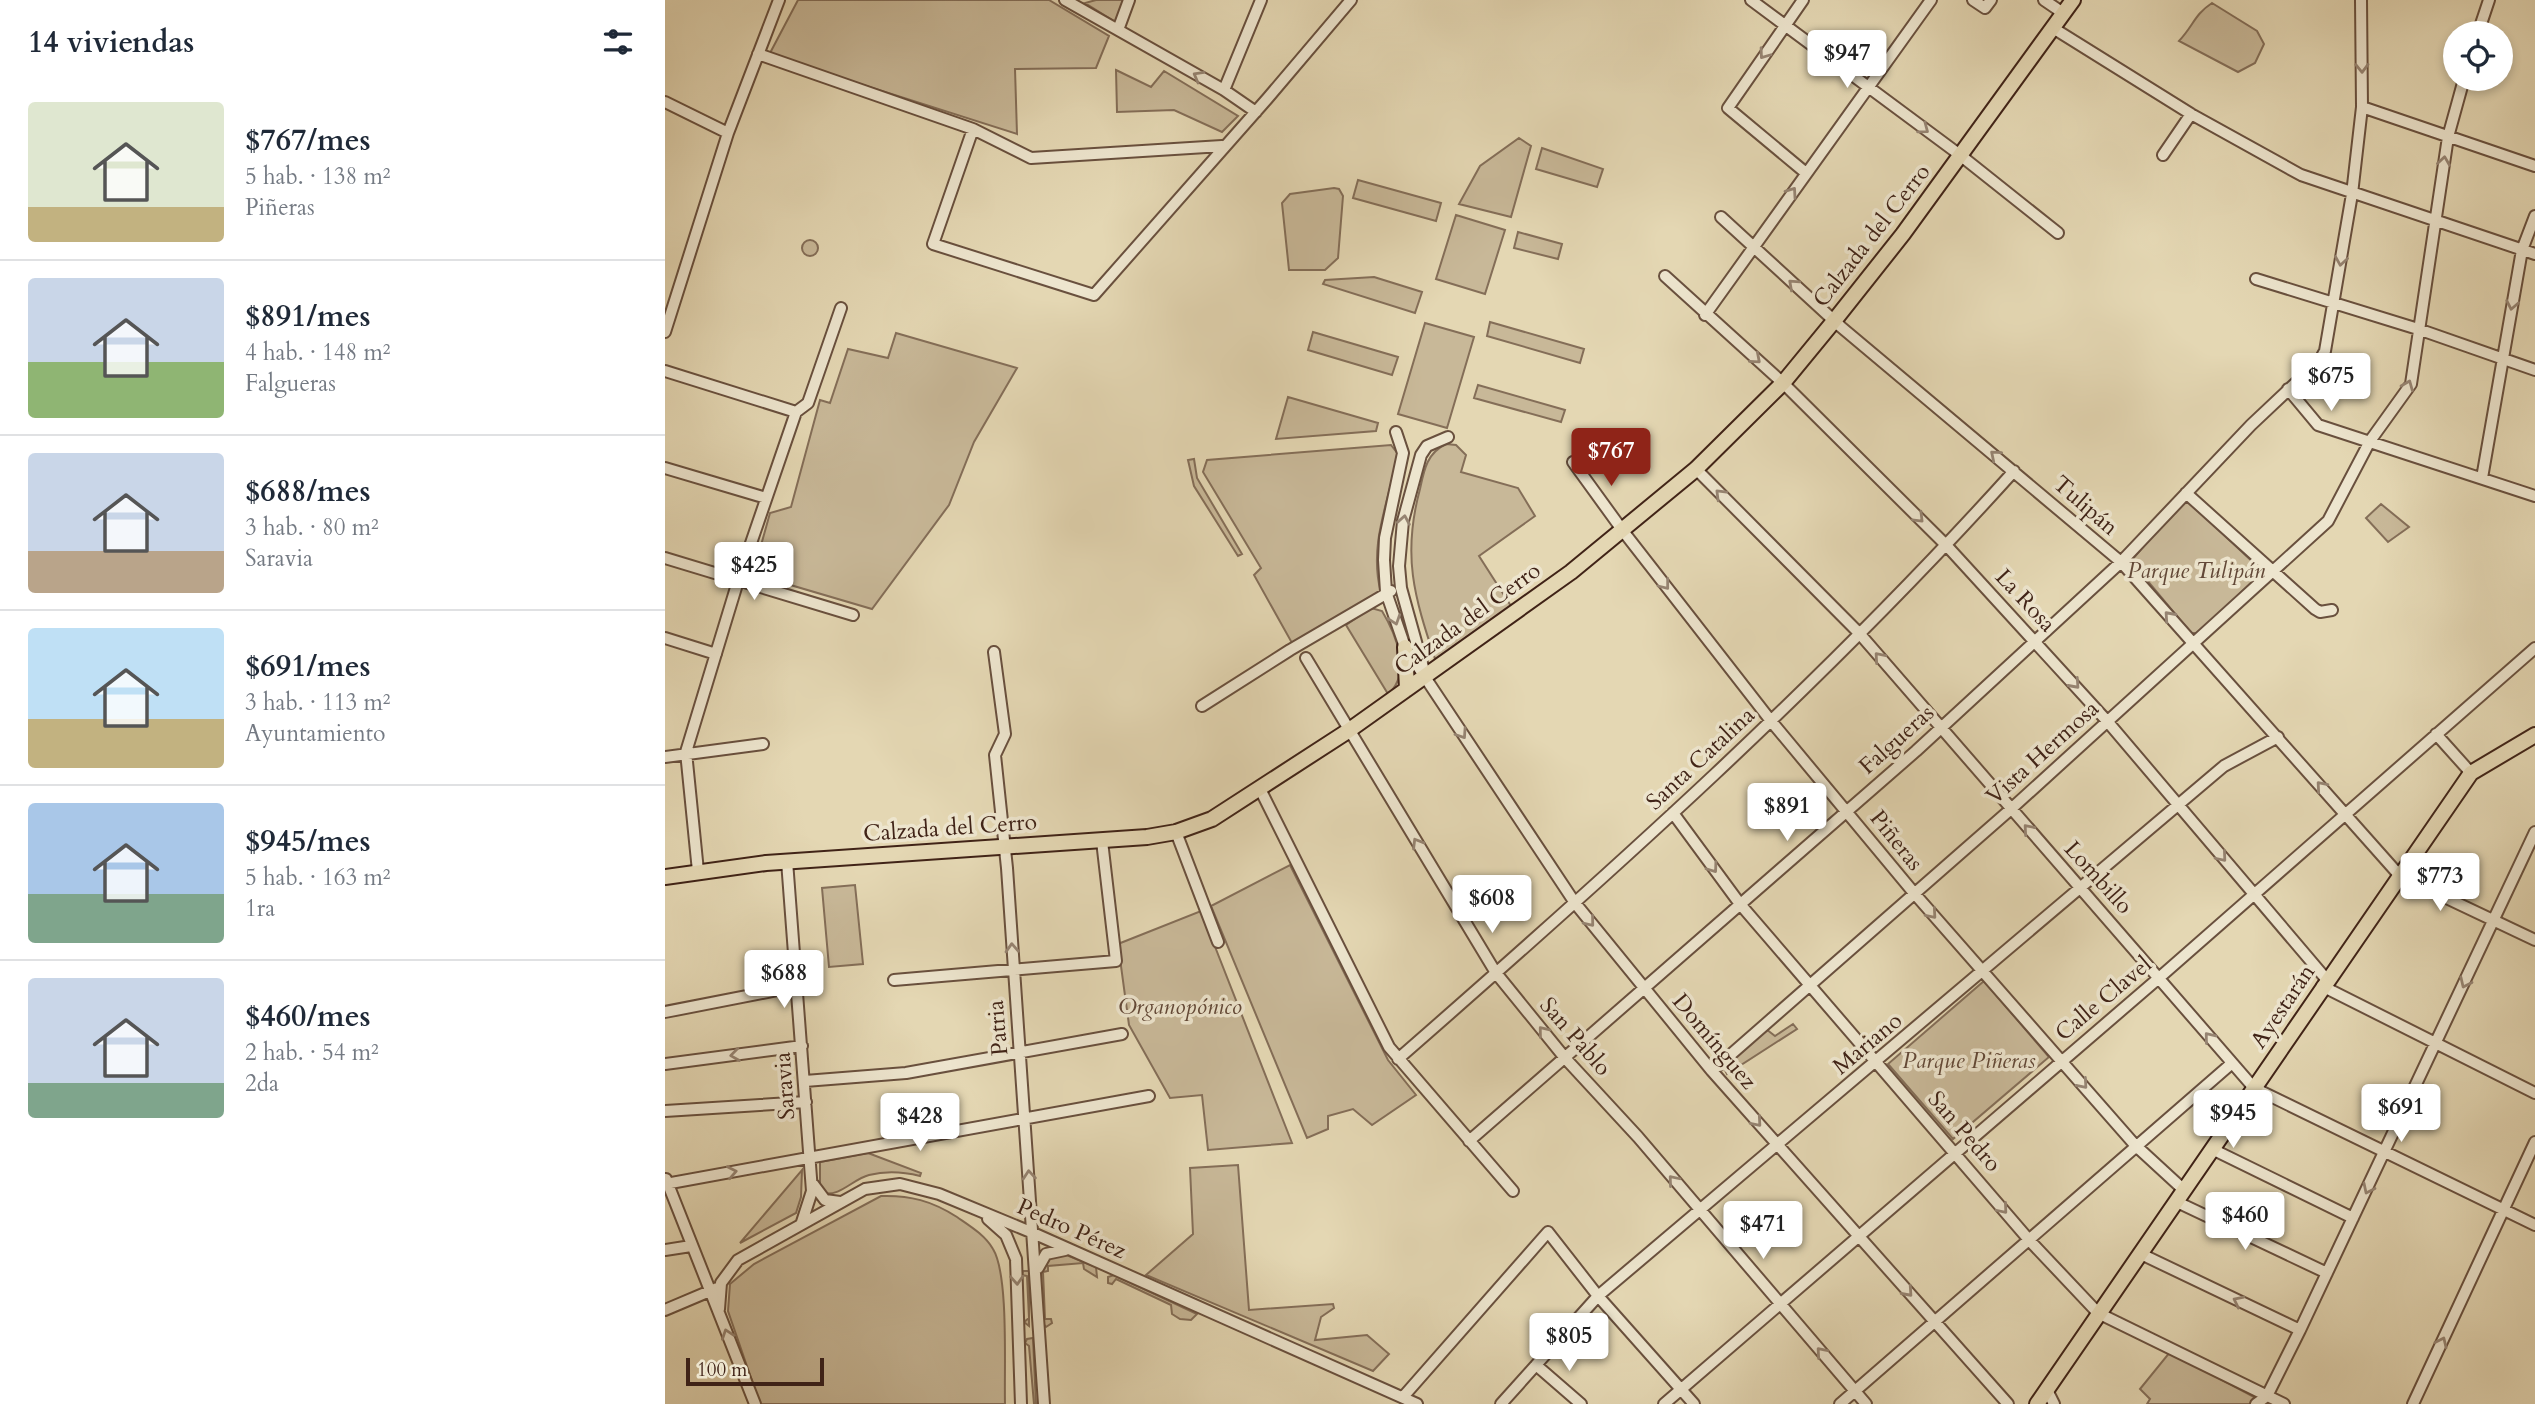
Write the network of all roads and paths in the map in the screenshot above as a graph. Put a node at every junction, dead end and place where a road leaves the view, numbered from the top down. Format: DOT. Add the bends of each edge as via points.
graph roads {
  1 [pos="779,0"];
  2 [pos="1065,0"];
  3 [pos="1129,0"];
  4 [pos="1261,0"];
  5 [pos="1351,0"];
  6 [pos="1751,0"];
  7 [pos="1803,0"];
  8 [pos="1931,0"];
  9 [pos="1973,0"];
  10 [pos="1991,0"];
  11 [pos="2044,0"];
  12 [pos="2073,0"];
  13 [pos="2361,0"];
  14 [pos="2489,0"];
  15 [pos="2063,13"];
  16 [pos="2482,21"];
  17 [pos="1785,24"];
  18 [pos="2053,28"];
  19 [pos="1118,30"];
  20 [pos="758,54"];
  21 [pos="1870,88"];
  22 [pos="1224,90"];
  23 [pos="2461,91"];
  24 [pos="665,102"];
  25 [pos="2362,107"];
  26 [pos="1256,112"];
  27 [pos="2191,114"];
  28 [pos="973,129"];
  29 [pos="728,133"];
  30 [pos="2448,137"];
  31 [pos="1222,146"];
  32 [pos="2163,155"];
  33 [pos="1960,156"];
  34 [pos="2535,166"];
  35 [pos="1806,173"];
  36 [pos="2352,194"];
  37 [pos="2535,216"];
  38 [pos="1721,217"];
  39 [pos="2437,222"];
  40 [pos="2058,233"];
  41 [pos="1753,247"];
  42 [pos="2522,250"];
  43 [pos="2535,254"];
  44 [pos="1665,276"];
  45 [pos="2256,279"];
  46 [pos="2335,302"];
  47 [pos="841,308"];
  48 [pos="1705,314"];
  49 [pos="1834,321"];
  50 [pos="2418,329"];
  51 [pos="665,332"];
  52 [pos="2502,359"];
  53 [pos="2535,370"];
  54 [pos="665,371"];
  55 [pos="1783,383"];
  56 [pos="2288,389"];
  57 [pos="796,412"];
  58 [pos="1396,432"];
  59 [pos="1448,437"];
  60 [pos="2370,441"];
  61 [pos="1573,462"];
  62 [pos="665,468"];
  63 [pos="1696,469"];
  64 [pos="2014,471"];
  65 [pos="2482,478"];
  66 [pos="2186,493"];
  67 [pos="2535,496"];
  68 [pos="766,498"];
  69 [pos="1623,531"];
  70 [pos="1947,546"];
  71 [pos="665,558"];
  72 [pos="2121,562"];
  73 [pos="2272,572"];
  74 [pos="738,581"];
  75 [pos="1401,587"];
  76 [pos="1386,592"];
  77 [pos="2332,610"];
  78 [pos="853,615"];
  79 [pos="1859,633"];
  80 [pos="665,638"];
  81 [pos="2036,641"];
  82 [pos="2194,643"];
  83 [pos="1405,647"];
  84 [pos="2535,648"];
  85 [pos="994,652"];
  86 [pos="716,654"];
  87 [pos="1306,658"];
  88 [pos="1425,677"];
  89 [pos="1407,689"];
  90 [pos="1202,706"];
  91 [pos="2107,721"];
  92 [pos="1771,722"];
  93 [pos="1940,728"];
  94 [pos="1348,731"];
  95 [pos="2436,734"];
  96 [pos="2535,735"];
  97 [pos="2278,737"];
  98 [pos="763,744"];
  99 [pos="686,752"];
  100 [pos="665,757"];
  101 [pos="2471,773"];
  102 [pos="1259,789"];
  103 [pos="2179,806"];
  104 [pos="2011,809"];
  105 [pos="1847,811"];
  106 [pos="1673,813"];
  107 [pos="2344,813"];
  108 [pos="1176,832"];
  109 [pos="2535,832"];
  110 [pos="1102,841"];
  111 [pos="1006,846"];
  112 [pos="787,861"];
  113 [pos="698,871"];
  114 [pos="2400,876"];
  115 [pos="665,877"];
  116 [pos="2082,889"];
  117 [pos="1914,894"];
  118 [pos="2253,894"];
  119 [pos="1575,903"];
  120 [pos="1740,904"];
  121 [pos="2495,922"];
  122 [pos="2535,940"];
  123 [pos="1218,942"];
  124 [pos="1013,971"];
  125 [pos="1496,973"];
  126 [pos="1983,973"];
  127 [pos="2160,977"];
  128 [pos="894,979"];
  129 [pos="2324,983"];
  130 [pos="1808,985"];
  131 [pos="798,986"];
  132 [pos="1643,988"];
  133 [pos="665,1012"];
  134 [pos="1122,1034"];
  135 [pos="2437,1045"];
  136 [pos="802,1046"];
  137 [pos="1020,1051"];
  138 [pos="1565,1058"];
  139 [pos="1398,1059"];
  140 [pos="2063,1060"];
  141 [pos="1877,1062"];
  142 [pos="665,1064"];
  143 [pos="2231,1064"];
  144 [pos="1712,1071"];
  145 [pos="805,1081"];
  146 [pos="2254,1088"];
  147 [pos="2535,1093"];
  148 [pos="1149,1096"];
  149 [pos="806,1102"];
  150 [pos="665,1111"];
  151 [pos="1024,1117"];
  152 [pos="1469,1141"];
  153 [pos="2535,1142"];
  154 [pos="2136,1145"];
  155 [pos="1778,1146"];
  156 [pos="2212,1149"];
  157 [pos="1955,1151"];
  158 [pos="2385,1153"];
  159 [pos="810,1157"];
  160 [pos="811,1180"];
  161 [pos="666,1182"];
  162 [pos="1513,1191"];
  163 [pos="2181,1196"];
  164 [pos="840,1202"];
  165 [pos="971,1207"];
  166 [pos="2503,1210"];
  167 [pos="1700,1212"];
  168 [pos="2353,1218"];
  169 [pos="802,1222"];
  170 [pos="2535,1225"];
  171 [pos="1018,1227"];
  172 [pos="1033,1233"];
  173 [pos="1859,1238"];
  174 [pos="2030,1241"];
  175 [pos="691,1246"];
  176 [pos="1012,1246"];
  177 [pos="665,1250"];
  178 [pos="1068,1250"];
  179 [pos="2141,1254"];
  180 [pos="1037,1270"];
  181 [pos="2327,1273"];
  182 [pos="721,1283"];
  183 [pos="711,1291"];
  184 [pos="1598,1296"];
  185 [pos="1780,1305"];
  186 [pos="719,1309"];
  187 [pos="665,1310"];
  188 [pos="2098,1313"];
  189 [pos="1935,1321"];
  190 [pos="2300,1330"];
  191 [pos="1536,1365"];
  192 [pos="1681,1388"];
  193 [pos="2046,1390"];
  194 [pos="1855,1391"];
  195 [pos="2267,1396"];
  196 [pos="1403,1397"];
  197 [pos="755,1404"];
  198 [pos="1021,1404"];
  199 [pos="1044,1404"];
  200 [pos="1417,1404"];
  201 [pos="1501,1404"];
  202 [pos="1581,1404"];
  203 [pos="1664,1404"];
  204 [pos="1694,1404"];
  205 [pos="1840,1404"];
  206 [pos="1866,1404"];
  207 [pos="2008,1404"];
  208 [pos="2036,1404"];
  209 [pos="2054,1404"];
  210 [pos="2256,1404"];
  211 [pos="2284,1404"];
  212 [pos="2413,1404"];
  1 -- 20 [label="street"];
  2 -- 19 [label="street"];
  3 -- 19 [label="street"];
  4 -- 22 [label="street"];
  5 -- 26 [label="street"];
  6 -- 17 [label="street"];
  7 -- 17 [label="street"];
  8 -- 21 [label="street"];
  9 -- 10 [label="street" via="1985,8"];
  11 -- 15 [label="street"];
  12 -- 15 [label="main road, Calzada del Cerro"];
  13 -- 25 [label="street, Falgueras, one-way"];
  14 -- 16 [label="street"];
  15 -- 18 [label="main road, Calzada del Cerro"];
  17 -- 21 [label="street"];
  17 -- 35 [label="street, one-way" via="1728,108"];
  18 -- 27 [label="street"];
  18 -- 33 [label="main road, Calzada del Cerro"];
  22 -- 19 [label="street, one-way"];
  20 -- 28 [label="street"];
  20 -- 29 [label="street"];
  21 -- 33 [label="street, one-way"];
  21 -- 35 [label="street"];
  22 -- 26 [label="street"];
  23 -- 30 [label="street, Vista Hermosa"];
  24 -- 29 [label="street"];
  25 -- 30 [label="street"];
  25 -- 36 [label="street, Falgueras"];
  26 -- 31 [label="street"];
  27 -- 32 [label="street"];
  27 -- 36 [label="street" via="2301,175"];
  28 -- 31 [label="street" via="1031,158"];
  28 -- 31 [label="street" via="933,244 1087,295 1097,293"];
  29 -- 51 [label="street"];
  30 -- 34 [label="street"];
  39 -- 30 [label="street, Vista Hermosa, one-way"];
  33 -- 40 [label="street"];
  33 -- 49 [label="main road, Calzada del Cerro"];
  41 -- 35 [label="street, one-way"];
  36 -- 39 [label="street"];
  36 -- 46 [label="street, Falgueras, one-way"];
  37 -- 42 [label="street"];
  38 -- 41 [label="street, Tulipán"];
  39 -- 42 [label="street"];
  39 -- 50 [label="street, Vista Hermosa"];
  41 -- 48 [label="street"];
  49 -- 41 [label="street, Tulipán, one-way"];
  42 -- 43 [label="street"];
  42 -- 52 [label="street, one-way"];
  44 -- 48 [label="street, La Rosa"];
  45 -- 46 [label="street"];
  46 -- 50 [label="street"];
  46 -- 56 [label="street, Falgueras" via="2324,354"];
  47 -- 57 [label="street" via="808,403"];
  48 -- 55 [label="street, La Rosa, one-way"];
  49 -- 55 [label="main road, Calzada del Cerro"];
  64 -- 49 [label="street, Tulipán, one-way"];
  50 -- 52 [label="street"];
  60 -- 50 [label="street, Vista Hermosa, one-way" via="2411,384"];
  52 -- 53 [label="street"];
  52 -- 65 [label="street"];
  54 -- 57 [label="street"];
  55 -- 63 [label="main road, Calzada del Cerro"];
  55 -- 70 [label="street, La Rosa, one-way"];
  56 -- 60 [label="street" via="2318,425"];
  56 -- 66 [label="street, Falgueras"];
  57 -- 68 [label="street"];
  58 -- 76 [label="street, Domínguez" via="1403,453 1385,538"];
  75 -- 59 [label="street, Domínguez, one-way" via="1403,521 1421,455 1427,446"];
  60 -- 65 [label="street"];
  60 -- 73 [label="street, Vista Hermosa" via="2328,521"];
  61 -- 69 [label="street, Piñeras"];
  62 -- 68 [label="street"];
  63 -- 69 [label="main road, Calzada del Cerro"];
  79 -- 63 [label="street, Lombillo, one-way"];
  64 -- 70 [label="street, Santa Catalina"];
  64 -- 72 [label="street, Tulipán"];
  65 -- 67 [label="street"];
  66 -- 72 [label="street, Falgueras"];
  66 -- 73 [label="street"];
  68 -- 74 [label="street"];
  69 -- 88 [label="main road, Calzada del Cerro"];
  69 -- 92 [label="street, Piñeras, one-way"];
  70 -- 79 [label="street, Santa Catalina"];
  70 -- 81 [label="street, La Rosa"];
  71 -- 74 [label="street"];
  72 -- 81 [label="street, Falgueras"];
  82 -- 72 [label="street, Tulipán, one-way"];
  73 -- 77 [label="street" via="2315,609"];
  73 -- 82 [label="street, Vista Hermosa"];
  74 -- 78 [label="street"];
  74 -- 86 [label="street"];
  75 -- 76 [label="street"];
  75 -- 88 [label="street, Domínguez"];
  76 -- 83 [label="street, Domínguez, one-way"];
  76 -- 90 [label="street"];
  79 -- 92 [label="street, Santa Catalina"];
  93 -- 79 [label="street, Lombillo, one-way"];
  80 -- 86 [label="street"];
  81 -- 91 [label="street, La Rosa, one-way"];
  81 -- 93 [label="street, Falgueras"];
  82 -- 91 [label="street, Vista Hermosa"];
  82 -- 97 [label="street, Tulipán"];
  83 -- 88 [label="street, Domínguez"];
  83 -- 89 [label="main road"];
  84 -- 95 [label="street, Calle Clavel"];
  85 -- 111 [label="street, Patria" via="1005,734 995,755"];
  86 -- 99 [label="street"];
  87 -- 94 [label="street, San Pablo"];
  88 -- 89 [label="main road, Calzada del Cerro"];
  88 -- 119 [label="street, Domínguez, one-way"];
  89 -- 94 [label="main road, Calzada del Cerro"];
  91 -- 103 [label="street, La Rosa"];
  91 -- 104 [label="street, Vista Hermosa"];
  92 -- 105 [label="street, Piñeras"];
  92 -- 106 [label="street, Santa Catalina"];
  93 -- 104 [label="street, Lombillo"];
  93 -- 105 [label="street, Falgueras"];
  94 -- 102 [label="main road, Calzada del Cerro"];
  125 -- 94 [label="street, San Pablo, one-way"];
  95 -- 101 [label="street"];
  95 -- 107 [label="street, Calle Clavel"];
  96 -- 101 [label="main road"];
  97 -- 103 [label="street, Mariano" via="2224,766"];
  107 -- 97 [label="street, Tulipán, one-way"];
  98 -- 99 [label="street"];
  99 -- 100 [label="street"];
  99 -- 113 [label="street"];
  101 -- 114 [label="main road, Ayestarán"];
  102 -- 108 [label="main road, Calzada del Cerro" via="1212,819"];
  102 -- 139 [label="street"];
  103 -- 116 [label="street, Mariano"];
  103 -- 118 [label="street, La Rosa, one-way"];
  116 -- 104 [label="street, Lombillo, one-way"];
  104 -- 117 [label="street, Vista Hermosa"];
  105 -- 117 [label="street, Piñeras"];
  105 -- 120 [label="street, Falgueras"];
  106 -- 119 [label="street, Santa Catalina"];
  106 -- 120 [label="street, San Pedro, one-way"];
  107 -- 114 [label="street, Tulipán"];
  107 -- 118 [label="street, Calle Clavel"];
  108 -- 110 [label="main road, Calzada del Cerro"];
  108 -- 123 [label="street"];
  109 -- 121 [label="street"];
  110 -- 111 [label="main road, Calzada del Cerro"];
  110 -- 124 [label="street" via="1116,961"];
  111 -- 112 [label="main road, Calzada del Cerro"];
  124 -- 111 [label="street, Patria, one-way"];
  112 -- 113 [label="main road, Calzada del Cerro"];
  112 -- 131 [label="street, Saravia"];
  113 -- 115 [label="main road, Calzada del Cerro"];
  114 -- 121 [label="street, Tulipán"];
  114 -- 129 [label="main road, Ayestarán"];
  116 -- 126 [label="street, Mariano"];
  116 -- 127 [label="street, Lombillo"];
  117 -- 126 [label="street, Piñeras, one-way"];
  117 -- 130 [label="street, Vista Hermosa"];
  118 -- 127 [label="street, Calle Clavel"];
  118 -- 129 [label="street, La Rosa"];
  119 -- 125 [label="street, Santa Catalina"];
  119 -- 132 [label="street, Domínguez, one-way"];
  120 -- 130 [label="street, San Pedro"];
  120 -- 132 [label="street, Falgueras"];
  121 -- 122 [label="street, Tulipán"];
  121 -- 135 [label="street, one-way"];
  124 -- 128 [label="street"];
  124 -- 137 [label="street, Patria"];
  138 -- 125 [label="street, San Pablo, one-way"];
  125 -- 139 [label="street, Santa Catalina"];
  126 -- 140 [label="street, Piñeras"];
  126 -- 141 [label="street, Mariano"];
  127 -- 140 [label="street, Calle Clavel"];
  143 -- 127 [label="street, Lombillo, one-way"];
  129 -- 135 [label="street, La Rosa"];
  129 -- 146 [label="main road, Ayestarán"];
  130 -- 141 [label="street, San Pedro"];
  130 -- 144 [label="street, Vista Hermosa"];
  131 -- 133 [label="street"];
  131 -- 136 [label="street, Saravia"];
  132 -- 138 [label="street, Falgueras"];
  132 -- 144 [label="street, Domínguez"];
  134 -- 137 [label="street"];
  135 -- 147 [label="street, La Rosa"];
  135 -- 158 [label="street"];
  136 -- 142 [label="street, one-way"];
  136 -- 145 [label="street, Saravia"];
  137 -- 145 [label="street" via="906,1073"];
  137 -- 151 [label="street, Patria"];
  138 -- 152 [label="street, Falgueras"];
  167 -- 138 [label="street, San Pablo, one-way"];
  139 -- 152 [label="street"];
  140 -- 154 [label="street, Piñeras, one-way"];
  140 -- 157 [label="street, Calle Clavel"];
  141 -- 155 [label="street, Mariano"];
  141 -- 157 [label="street, San Pedro"];
  143 -- 146 [label="street, Lombillo"];
  143 -- 154 [label="street"];
  144 -- 155 [label="street, Domínguez, one-way"];
  145 -- 149 [label="street, Saravia"];
  146 -- 156 [label="main road, Ayestarán"];
  146 -- 158 [label="street, Lombillo"];
  148 -- 151 [label="street"];
  149 -- 150 [label="street"];
  149 -- 159 [label="street, Saravia"];
  151 -- 159 [label="street"];
  172 -- 151 [label="street, Patria, one-way"];
  152 -- 162 [label="street"];
  153 -- 166 [label="street"];
  154 -- 163 [label="street, Piñeras"];
  154 -- 174 [label="street"];
  155 -- 167 [label="street, Mariano"];
  155 -- 173 [label="street, Domínguez"];
  156 -- 163 [label="main road, Ayestarán"];
  156 -- 168 [label="street"];
  157 -- 173 [label="street, Calle Clavel"];
  157 -- 174 [label="street, San Pedro, one-way"];
  158 -- 166 [label="street, Lombillo"];
  158 -- 168 [label="street, one-way"];
  159 -- 160 [label="street, Saravia"];
  161 -- 159 [label="street, one-way"];
  160 -- 164 [label="street" via="821,1197"];
  160 -- 169 [label="street, Saravia" via="811,1200"];
  161 -- 175 [label="street"];
  163 -- 179 [label="main road, Ayestarán"];
  163 -- 181 [label="street, Piñeras"];
  164 -- 165 [label="street, Pedro Pérez" via="873,1186 900,1184"];
  164 -- 169 [label="street, Pedro Pérez"];
  165 -- 171 [label="street, Pedro Pérez"];
  165 -- 176 [label="street" via="999,1227"];
  166 -- 170 [label="street, Lombillo"];
  212 -- 166 [label="street, one-way"];
  167 -- 184 [label="street, Mariano"];
  167 -- 185 [label="street, San Pablo"];
  168 -- 181 [label="street"];
  169 -- 182 [label="street, Pedro Pérez" via="738,1260"];
  171 -- 172 [label="street, Pedro Pérez"];
  171 -- 176 [label="street" via="1010,1230"];
  172 -- 178 [label="street, Pedro Pérez"];
  172 -- 180 [label="street, Patria"];
  173 -- 185 [label="street, Calle Clavel"];
  173 -- 189 [label="street, Domínguez, one-way"];
  174 -- 188 [label="street, San Pedro"];
  174 -- 189 [label="street"];
  175 -- 177 [label="street"];
  175 -- 183 [label="street"];
  176 -- 198 [label="street, one-way" via="1017,1271"];
  178 -- 180 [label="street" via="1046,1254"];
  178 -- 196 [label="street, Pedro Pérez"];
  179 -- 188 [label="main road, Ayestarán"];
  190 -- 179 [label="street, one-way"];
  180 -- 199 [label="street, Patria"];
  181 -- 190 [label="street"];
  182 -- 183 [label="street, Pedro Pérez"];
  182 -- 186 [label="street"];
  183 -- 186 [label="street"];
  183 -- 187 [label="street, Pedro Pérez"];
  184 -- 191 [label="street, Mariano"];
  184 -- 192 [label="street"];
  184 -- 196 [label="street" via="1548,1231"];
  185 -- 192 [label="street, Calle Clavel"];
  194 -- 185 [label="street, San Pablo, one-way"];
  197 -- 186 [label="street, one-way"];
  188 -- 193 [label="main road, Ayestarán"];
  188 -- 195 [label="street, San Pedro"];
  189 -- 194 [label="street"];
  189 -- 207 [label="street, Domínguez"];
  190 -- 195 [label="street"];
  191 -- 201 [label="street, Mariano"];
  191 -- 202 [label="street"];
  192 -- 203 [label="street, Calle Clavel"];
  192 -- 204 [label="street"];
  193 -- 208 [label="main road, Ayestarán"];
  193 -- 209 [label="street"];
  194 -- 205 [label="street"];
  194 -- 206 [label="street, San Pablo"];
  195 -- 210 [label="street"];
  195 -- 211 [label="street, San Pedro"];
  196 -- 200 [label="street, Pedro Pérez"];
}
